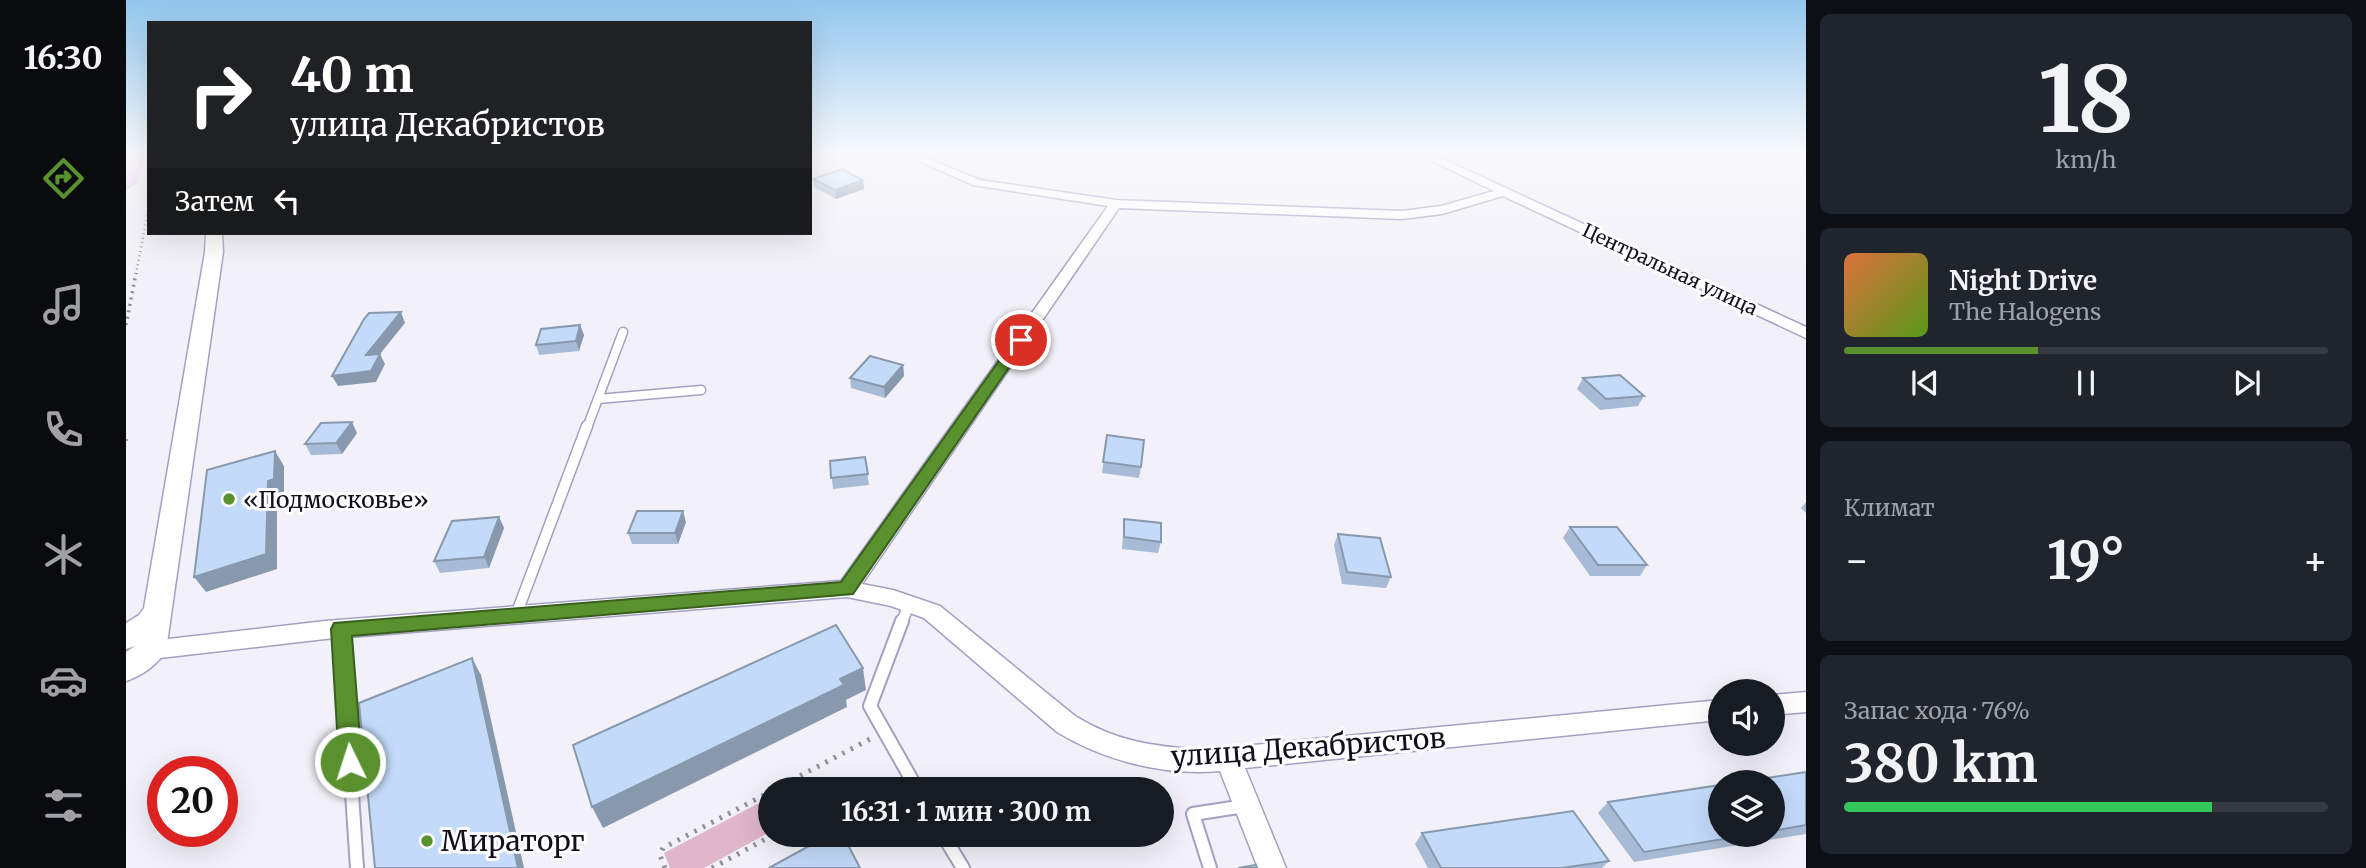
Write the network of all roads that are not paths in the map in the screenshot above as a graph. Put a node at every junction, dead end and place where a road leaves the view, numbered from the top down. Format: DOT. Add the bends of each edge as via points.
graph roads {
  1 [pos="1039,193"];
  2 [pos="1502,193"];
  3 [pos="1505,193"];
  4 [pos="1115,204"];
  5 [pos="214,235"];
  6 [pos="623,332"];
  7 [pos="1806,333"];
  8 [pos="701,390"];
  9 [pos="598,399"];
  10 [pos="846,589"];
  11 [pos="909,603"];
  12 [pos="516,615"];
  13 [pos="341,629"];
  14 [pos="134,646"];
  15 [pos="126,669"];
  16 [pos="1806,702"];
  17 [pos="1785,704"];
  18 [pos="1708,711"];
  19 [pos="1228,758"];
  20 [pos="910,777"];
  21 [pos="1247,806"];
  22 [pos="950,847"];
  23 [pos="357,868"];
  24 [pos="963,868"];
  25 [pos="1210,868"];
  26 [pos="1272,868"];
  1 -- 4 [label="street"];
  2 -- 4 [label="street" via="1402,215"];
  3 -- 7 [label="street, Центральная улица"];
  4 -- 10 [label="street"];
  5 -- 14 [label="street" via="158,611"];
  6 -- 9 [label="lane"];
  8 -- 9 [label="lane"];
  9 -- 12 [label="lane"];
  10 -- 11 [label="street, улица Декабристов"];
  10 -- 12 [label="street, улица Декабристов"];
  11 -- 19 [label="street, улица Декабристов" via="932,612 1084,735 1142,757"];
  11 -- 20 [label="lane" via="870,700 872,713"];
  12 -- 13 [label="street, улица Декабристов"];
  13 -- 14 [label="street, улица Декабристов"];
  13 -- 23 [label="lane"];
  14 -- 15 [label="street"];
  16 -- 17 [label="street"];
  18 -- 19 [label="street, улица Декабристов"];
  19 -- 21 [label="street"];
  21 -- 25 [label="lane" via="1193,814"];
  21 -- 26 [label="street"];
  22 -- 24 [label="lane"];
}
